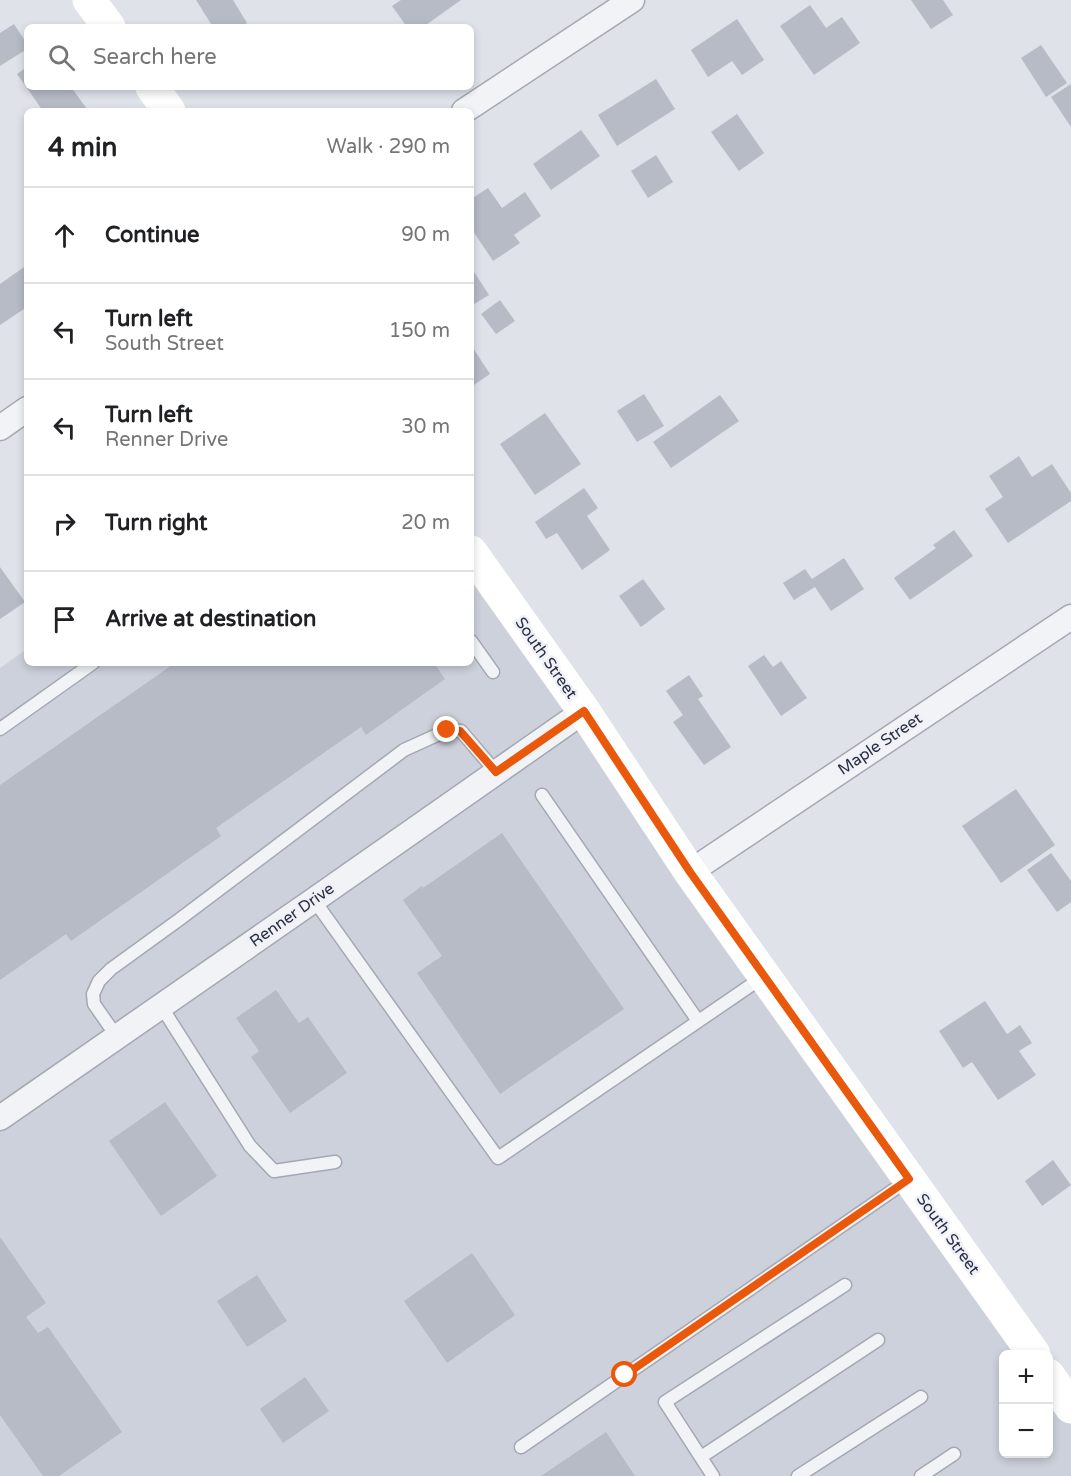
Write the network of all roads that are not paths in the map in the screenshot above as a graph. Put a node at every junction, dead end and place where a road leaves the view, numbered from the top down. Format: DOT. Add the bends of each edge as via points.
graph roads {
  1 [pos="89,0"];
  2 [pos="632,0"];
  3 [pos="107,24"];
  4 [pos="154,90"];
  5 [pos="167,108"];
  6 [pos="469,108"];
  7 [pos="24,411"];
  8 [pos="0,428"];
  9 [pos="474,556"];
  10 [pos="1071,616"];
  11 [pos="474,644"];
  12 [pos="89,666"];
  13 [pos="493,672"];
  14 [pos="584,711"];
  15 [pos="0,729"];
  16 [pos="496,772"];
  17 [pos="542,795"];
  18 [pos="690,872"];
  19 [pos="314,900"];
  20 [pos="764,976"];
  21 [pos="161,1006"];
  22 [pos="698,1021"];
  23 [pos="117,1037"];
  24 [pos="0,1118"];
  25 [pos="335,1162"];
  26 [pos="909,1179"];
  27 [pos="845,1285"];
  28 [pos="878,1340"];
  29 [pos="1031,1350"];
  30 [pos="1053,1382"];
  31 [pos="921,1397"];
  32 [pos="1071,1407"];
  33 [pos="521,1447"];
  34 [pos="954,1454"];
  35 [pos="701,1457"];
  36 [pos="713,1476"];
  37 [pos="798,1476"];
  38 [pos="921,1476"];
  1 -- 3 [label="street"];
  2 -- 6 [label="street"];
  4 -- 5 [label="street"];
  7 -- 8 [label="street"];
  9 -- 14 [label="street, South Street"];
  10 -- 18 [label="street, Maple Street"];
  11 -- 13 [label="lane"];
  12 -- 15 [label="lane"];
  14 -- 16 [label="street, Renner Drive"];
  14 -- 18 [label="street, South Street"];
  16 -- 19 [label="street, Renner Drive"];
  16 -- 23 [label="lane" via="460,731 447,730 405,750 111,969 93,994 94,1004"];
  17 -- 22 [label="lane"];
  18 -- 20 [label="street, South Street"];
  19 -- 21 [label="street, Renner Drive"];
  19 -- 22 [label="lane" via="498,1158"];
  20 -- 22 [label="lane"];
  20 -- 26 [label="street, South Street"];
  21 -- 23 [label="street, Renner Drive"];
  21 -- 25 [label="lane" via="250,1146 274,1171"];
  23 -- 24 [label="street, Renner Drive"];
  26 -- 29 [label="street, South Street"];
  26 -- 33 [label="lane"];
  27 -- 35 [label="lane" via="665,1402"];
  28 -- 35 [label="lane"];
  30 -- 32 [label="street"];
  31 -- 37 [label="lane"];
  34 -- 38 [label="lane"];
  35 -- 36 [label="lane"];
}
